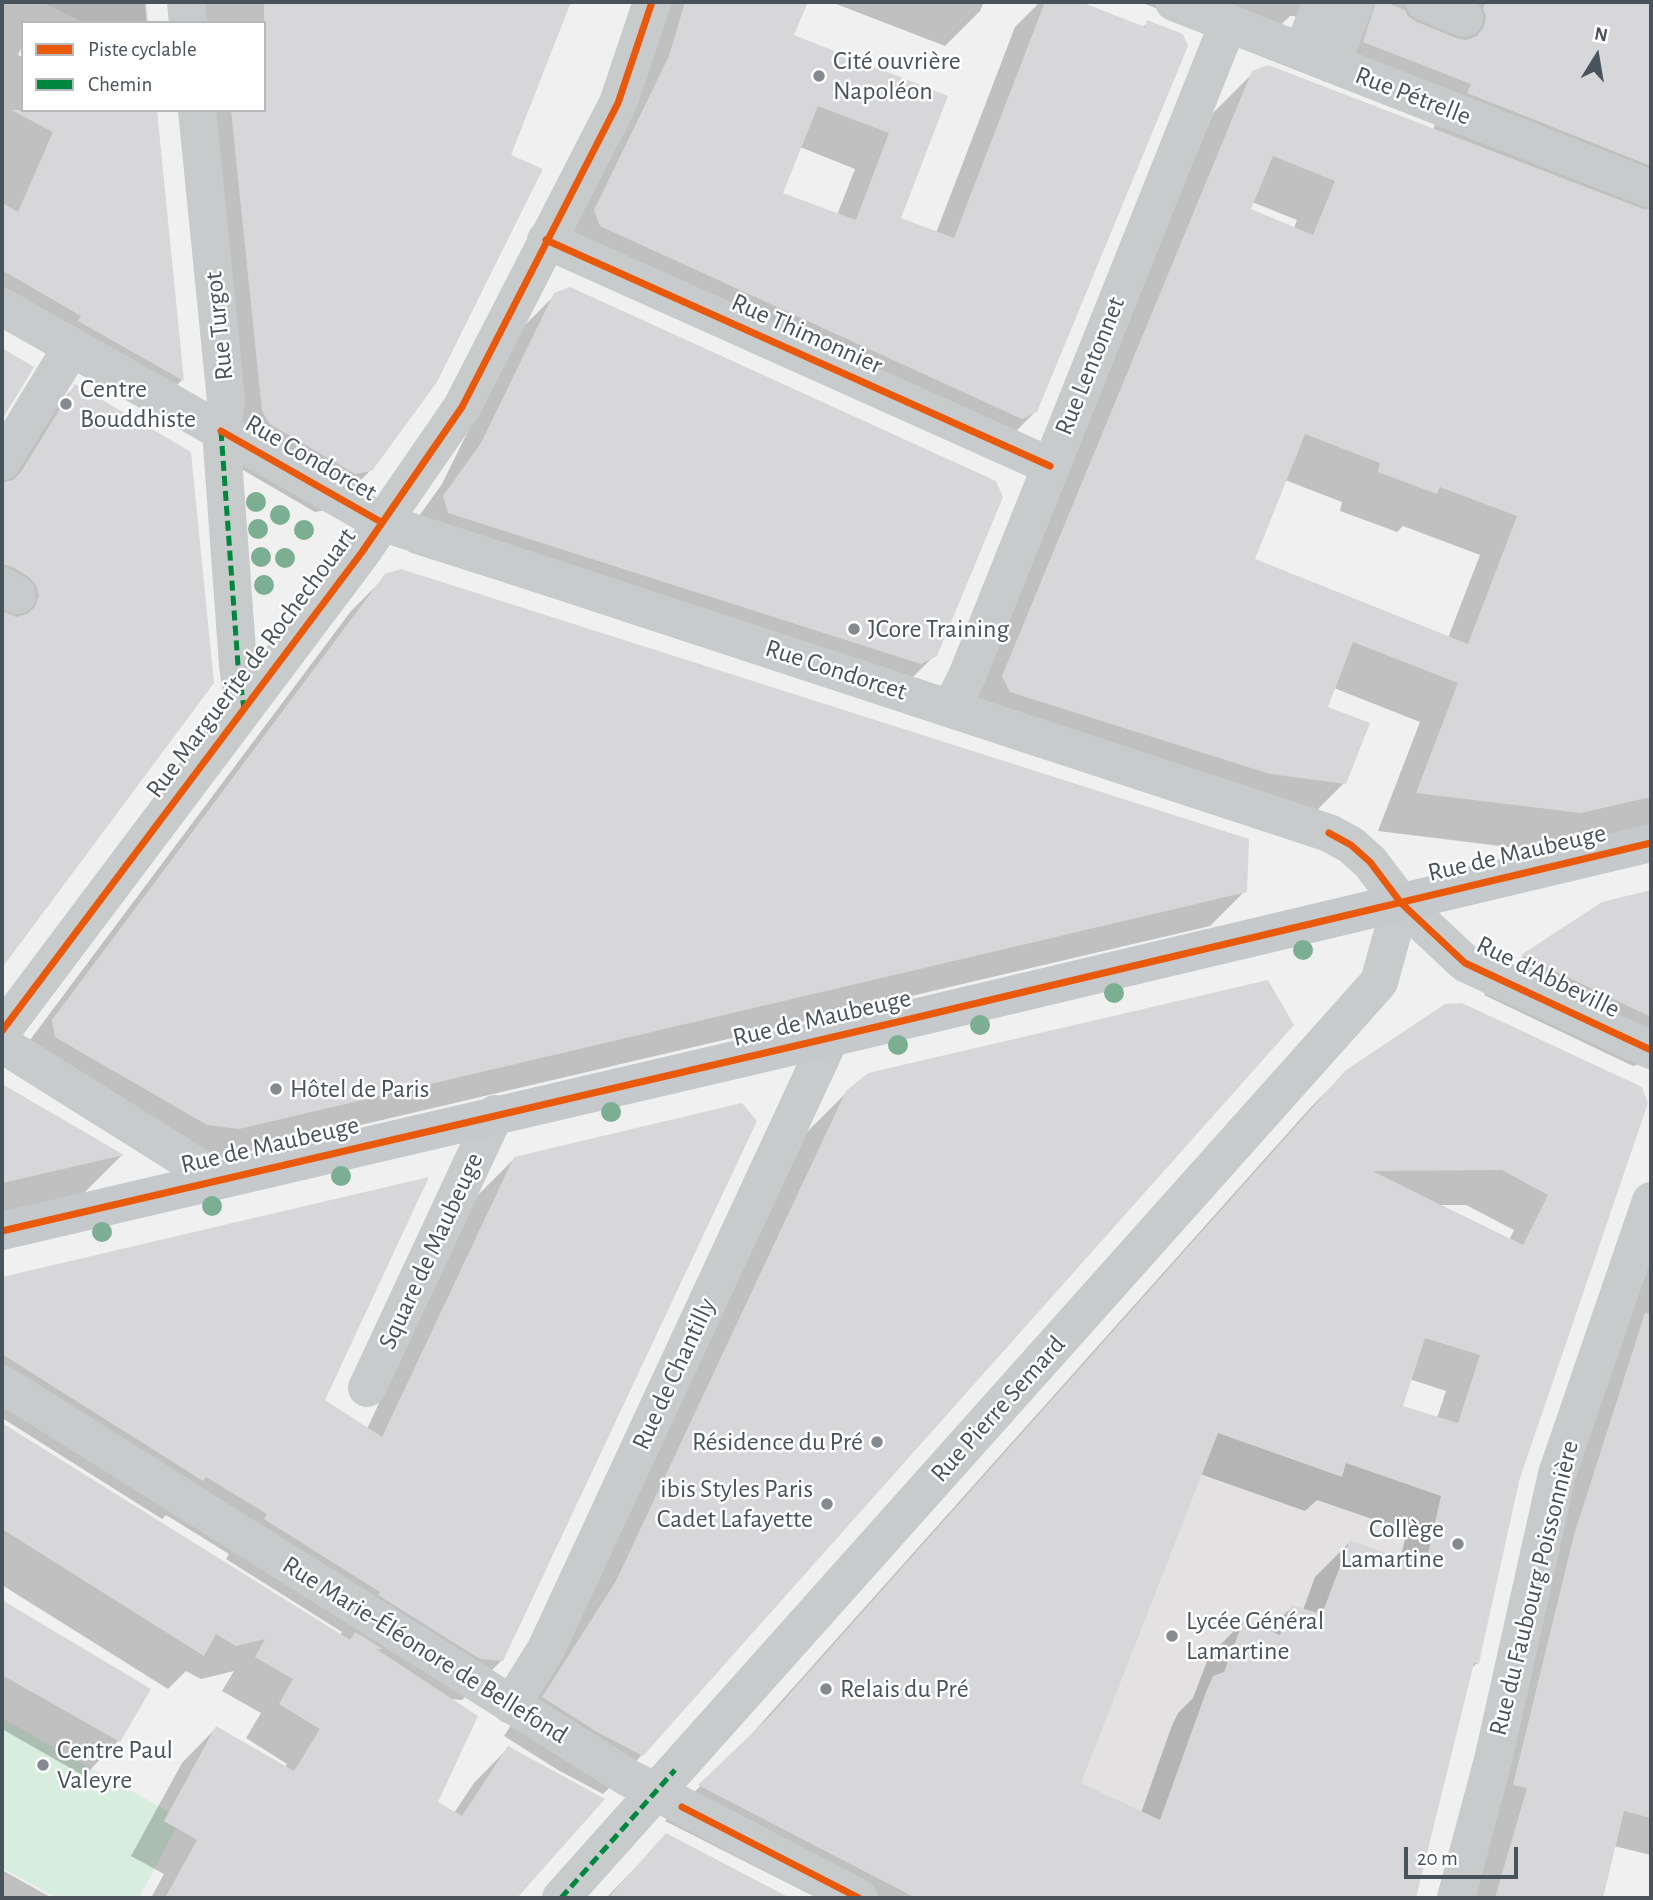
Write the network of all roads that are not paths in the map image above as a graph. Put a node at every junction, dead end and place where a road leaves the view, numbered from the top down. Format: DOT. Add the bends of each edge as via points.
graph roads {
  1 [pos="186,2"];
  2 [pos="652,2"];
  3 [pos="1174,2"];
  4 [pos="1322,2"];
  5 [pos="1355,2"];
  6 [pos="1425,2"];
  7 [pos="1464,18"];
  8 [pos="188,21"];
  9 [pos="1228,24"];
  10 [pos="1317,58"];
  11 [pos="197,112"];
  12 [pos="1651,189"];
  13 [pos="546,240"];
  14 [pos="2,307"];
  15 [pos="72,347"];
  16 [pos="221,431"];
  17 [pos="2,461"];
  18 [pos="1050,466"];
  19 [pos="382,522"];
  20 [pos="951,708"];
  21 [pos="244,709"];
  22 [pos="1651,843"];
  23 [pos="1401,902"];
  24 [pos="2,1031"];
  25 [pos="830,1038"];
  26 [pos="2,1044"];
  27 [pos="1651,1050"];
  28 [pos="495,1114"];
  29 [pos="217,1179"];
  30 [pos="1651,1201"];
  31 [pos="2,1231"];
  32 [pos="2,1384"];
  33 [pos="367,1388"];
  34 [pos="511,1705"];
  35 [pos="561,1898"];
  36 [pos="859,1898"];
  37 [pos="1456,1898"];
  1 -- 8 [label="street"];
  2 -- 13 [label="street, Rue Marguerite de Rochechouart" via="618,103"];
  3 -- 9 [label="street, Rue Pétrelle"];
  4 -- 10 [label="street"];
  5 -- 10 [label="street"];
  6 -- 7 [label="street"];
  9 -- 10 [label="street, Rue Pétrelle"];
  9 -- 18 [label="street, Rue Lentonnet"];
  10 -- 12 [label="street, Rue Pétrelle"];
  11 -- 16 [label="street, Rue Turgot" via="226,401"];
  13 -- 18 [label="street, Rue Thimonnier"];
  13 -- 19 [label="street, Rue Marguerite de Rochechouart" via="462,407"];
  14 -- 15 [label="street, Rue Condorcet"];
  15 -- 16 [label="street, Rue Condorcet"];
  15 -- 17 [label="street"];
  16 -- 19 [label="street, Rue Condorcet"];
  16 -- 21 [label="street, Rue Turgot"];
  18 -- 20 [label="street, Rue Lentonnet"];
  19 -- 20 [label="street, Rue Condorcet"];
  19 -- 21 [label="street, Rue Marguerite de Rochechouart"];
  20 -- 23 [label="street, Rue Condorcet" via="1329,833 1370,862"];
  21 -- 24 [label="street, Rue Marguerite de Rochechouart"];
  22 -- 23 [label="main road, Rue de Maubeuge"];
  23 -- 25 [label="main road, Rue de Maubeuge"];
  23 -- 27 [label="street, Rue d'Abbeville" via="1465,963"];
  23 -- 35 [label="street, Rue Pierre Semard" via="1379,982"];
  25 -- 28 [label="main road, Rue de Maubeuge"];
  25 -- 34 [label="street, Rue de Chantilly" via="546,1649"];
  26 -- 29 [label="street"];
  28 -- 29 [label="main road, Rue de Maubeuge"];
  28 -- 33 [label="street, Square de Maubeuge"];
  29 -- 31 [label="main road, Rue de Maubeuge"];
  30 -- 37 [label="street, Rue du Faubourg Poissonnière" via="1557,1474 1493,1760"];
  32 -- 34 [label="street, Rue Marie-Éléonore de Bellefond"];
  34 -- 36 [label="street, Rue Marie-Éléonore de Bellefond" via="627,1777"];
}
